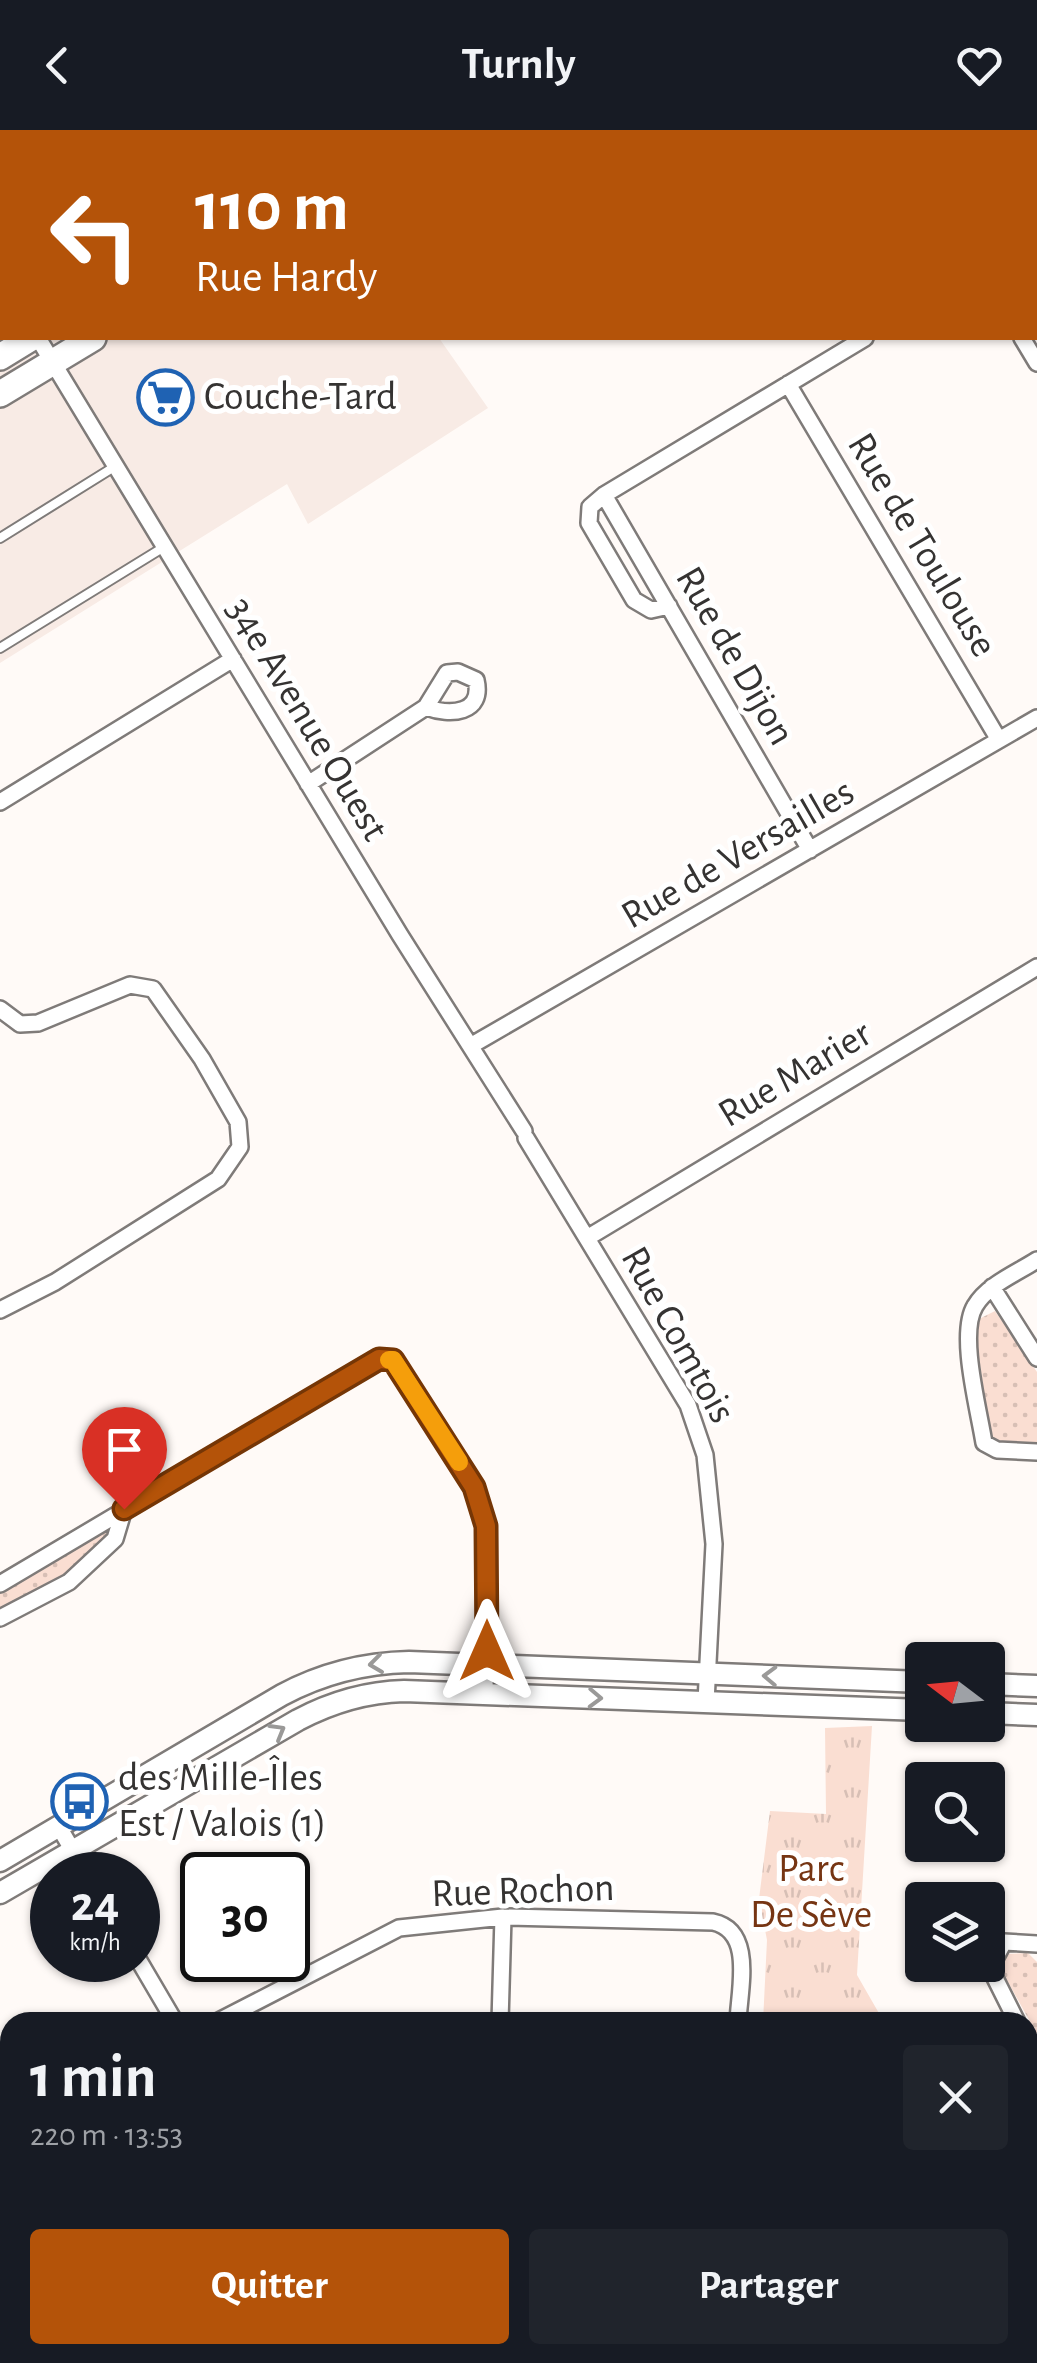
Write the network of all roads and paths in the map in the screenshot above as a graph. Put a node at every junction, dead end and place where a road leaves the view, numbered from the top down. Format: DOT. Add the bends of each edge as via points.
graph roads {
  1 [pos="30,340"];
  2 [pos="35,340"];
  3 [pos="90,340"];
  4 [pos="862,340"];
  5 [pos="1023,340"];
  6 [pos="0,356"];
  7 [pos="52,363"];
  8 [pos="1037,364"];
  9 [pos="788,384"];
  10 [pos="0,394"];
  11 [pos="114,467"];
  12 [pos="604,494"];
  13 [pos="0,538"];
  14 [pos="164,548"];
  15 [pos="669,606"];
  16 [pos="0,648"];
  17 [pos="232,659"];
  18 [pos="426,707"];
  19 [pos="1037,718"];
  20 [pos="999,740"];
  21 [pos="308,784"];
  22 [pos="0,802"];
  23 [pos="810,850"];
  24 [pos="1037,967"];
  25 [pos="0,1009"];
  26 [pos="472,1045"];
  27 [pos="525,1134"];
  28 [pos="587,1238"];
  29 [pos="1037,1260"];
  30 [pos="992,1288"];
  31 [pos="0,1310"];
  32 [pos="1037,1358"];
  33 [pos="1037,1452"];
  34 [pos="124,1509"];
  35 [pos="0,1584"];
  36 [pos="0,1618"];
  37 [pos="486,1665"];
  38 [pos="707,1674"];
  39 [pos="905,1681"];
  40 [pos="1005,1685"];
  41 [pos="1037,1686"];
  42 [pos="485,1694"];
  43 [pos="706,1702"];
  44 [pos="905,1709"];
  45 [pos="1005,1714"];
  46 [pos="1037,1715"];
  47 [pos="59,1827"];
  48 [pos="73,1850"];
  49 [pos="0,1861"];
  50 [pos="0,1893"];
  51 [pos="503,1917"];
  52 [pos="1037,1944"];
  53 [pos="152,1982"];
  54 [pos="169,2012"];
  55 [pos="236,2012"];
  56 [pos="500,2012"];
  57 [pos="738,2012"];
  58 [pos="1012,2012"];
  1 -- 6 [label="main road"];
  2 -- 7 [label="street, 34e Avenue Ouest"];
  3 -- 7 [label="main road"];
  4 -- 9 [label="street"];
  5 -- 8 [label="street"];
  7 -- 10 [label="main road"];
  7 -- 11 [label="street, 34e Avenue Ouest"];
  9 -- 12 [label="street"];
  9 -- 20 [label="street, Rue de Toulouse"];
  11 -- 13 [label="lane"];
  11 -- 14 [label="street, 34e Avenue Ouest"];
  12 -- 15 [label="street, Rue de Dijon"];
  12 -- 15 [label="street" via="590,507 589,523 634,600 652,610"];
  14 -- 16 [label="lane"];
  14 -- 17 [label="street, 34e Avenue Ouest"];
  15 -- 23 [label="street, Rue de Dijon"];
  17 -- 21 [label="street, 34e Avenue Ouest"];
  17 -- 22 [label="street"];
  18 -- 21 [label="street"];
  19 -- 20 [label="street, Rue de Versailles"];
  20 -- 23 [label="street, Rue de Versailles"];
  21 -- 26 [label="street, 34e Avenue Ouest"];
  23 -- 26 [label="street, Rue de Versailles"];
  24 -- 28 [label="street, Rue Marier"];
  25 -- 31 [label="street" via="20,1024 38,1023 130,985 153,989 238,1122 240,1146 218,1179"];
  26 -- 27 [label="street, 34e Avenue Ouest"];
  27 -- 28 [label="street, Rue Comtois"];
  28 -- 38 [label="street, Rue Comtois" via="688,1404 706,1455 714,1544"];
  29 -- 30 [label="street"];
  30 -- 32 [label="street"];
  30 -- 33 [label="street" via="974,1306 967,1330 984,1443"];
  34 -- 35 [label="street"];
  34 -- 36 [label="street" via="115,1540 69,1582"];
  34 -- 37 [label="street" via="379,1359 393,1360 474,1487 486,1526"];
  37 -- 38 [label="street"];
  37 -- 42 [label="street"];
  37 -- 47 [label="street, one-way" via="392,1662 322,1676"];
  39 -- 38 [label="street, one-way"];
  38 -- 43 [label="street, Rue Comtois"];
  40 -- 41 [label="street"];
  42 -- 43 [label="street, one-way"];
  48 -- 42 [label="street, one-way" via="335,1703 387,1692"];
  43 -- 44 [label="street"];
  45 -- 46 [label="street"];
  47 -- 48 [label="street"];
  47 -- 49 [label="street"];
  48 -- 50 [label="street"];
  51 -- 55 [label="street, Rue Rochon" via="399,1928"];
  51 -- 56 [label="street"];
  51 -- 57 [label="street, Rue Rochon" via="713,1922 732,1931 740,1950"];
  52 -- 58 [label="street" via="1004,1942 990,1968"];
  53 -- 54 [label="street"];
}
